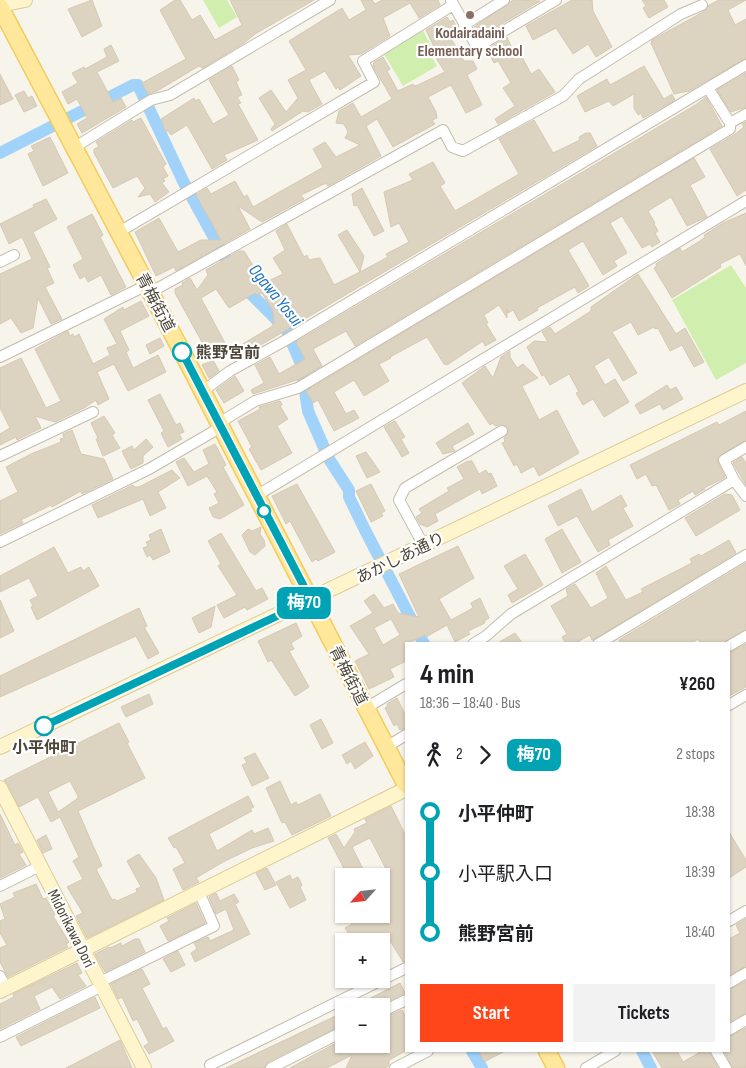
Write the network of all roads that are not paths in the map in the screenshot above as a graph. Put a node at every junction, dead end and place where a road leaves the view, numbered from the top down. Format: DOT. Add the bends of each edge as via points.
graph roads {
  1 [pos="25,0"];
  2 [pos="330,0"];
  3 [pos="504,0"];
  4 [pos="556,0"];
  5 [pos="452,2"];
  6 [pos="702,5"];
  7 [pos="0,6"];
  8 [pos="464,24"];
  9 [pos="746,65"];
  10 [pos="708,88"];
  11 [pos="746,114"];
  12 [pos="730,123"];
  13 [pos="75,147"];
  14 [pos="746,200"];
  15 [pos="119,232"];
  16 [pos="14,255"];
  17 [pos="0,262"];
  18 [pos="149,289"];
  19 [pos="0,357"];
  20 [pos="203,391"];
  21 [pos="746,391"];
  22 [pos="93,412"];
  23 [pos="220,425"];
  24 [pos="502,431"];
  25 [pos="746,448"];
  26 [pos="0,456"];
  27 [pos="734,480"];
  28 [pos="256,496"];
  29 [pos="746,496"];
  30 [pos="0,542"];
  31 [pos="424,546"];
  32 [pos="746,555"];
  33 [pos="311,600"];
  34 [pos="746,636"];
  35 [pos="476,642"];
  36 [pos="601,642"];
  37 [pos="730,645"];
  38 [pos="405,685"];
  39 [pos="746,695"];
  40 [pos="730,704"];
  41 [pos="366,708"];
  42 [pos="405,736"];
  43 [pos="0,747"];
  44 [pos="386,747"];
  45 [pos="405,785"];
  46 [pos="0,788"];
  47 [pos="405,788"];
  48 [pos="40,866"];
  49 [pos="0,886"];
  50 [pos="199,892"];
  51 [pos="746,911"];
  52 [pos="730,920"];
  53 [pos="83,949"];
  54 [pos="405,968"];
  55 [pos="746,972"];
  56 [pos="730,982"];
  57 [pos="101,984"];
  58 [pos="2,985"];
  59 [pos="405,1000"];
  60 [pos="390,1008"];
  61 [pos="746,1020"];
  62 [pos="730,1029"];
  63 [pos="335,1036"];
  64 [pos="0,1037"];
  65 [pos="426,1052"];
  66 [pos="548,1052"];
  67 [pos="613,1052"];
  68 [pos="717,1052"];
  69 [pos="210,1065"];
  70 [pos="144,1068"];
  71 [pos="271,1068"];
  72 [pos="395,1068"];
  73 [pos="556,1068"];
  74 [pos="586,1068"];
  75 [pos="726,1068"];
  1 -- 7 [label="street"];
  2 -- 13 [label="street" via="170,95 151,100"];
  3 -- 8 [label="street"];
  4 -- 8 [label="street" via="477,47"];
  5 -- 8 [label="street"];
  5 -- 15 [label="street" via="363,61 374,82"];
  6 -- 18 [label="street" via="681,14 579,79 562,96 463,152 452,147 443,130 217,256"];
  7 -- 13 [label="main road, 青梅街道"];
  9 -- 10 [label="street"];
  10 -- 12 [label="street"];
  10 -- 20 [label="street" via="245,362"];
  11 -- 12 [label="street"];
  12 -- 23 [label="street" via="730,128 302,386 255,401"];
  13 -- 15 [label="main road, 青梅街道"];
  14 -- 28 [label="street"];
  15 -- 18 [label="main road, 青梅街道"];
  16 -- 17 [label="street"];
  18 -- 19 [label="street"];
  18 -- 20 [label="main road, 青梅街道"];
  20 -- 23 [label="main road, 青梅街道"];
  21 -- 31 [label="street, あかしあ通り"];
  22 -- 26 [label="street"];
  23 -- 28 [label="main road, 青梅街道"];
  23 -- 30 [label="street" via="149,469"];
  24 -- 31 [label="street" via="405,488 399,500"];
  25 -- 27 [label="street" via="724,460"];
  27 -- 29 [label="street"];
  27 -- 35 [label="street" via="511,614"];
  28 -- 33 [label="main road, 青梅街道"];
  31 -- 33 [label="street, あかしあ通り"];
  32 -- 36 [label="street"];
  33 -- 41 [label="main road, 青梅街道"];
  33 -- 43 [label="street, あかしあ通り"];
  34 -- 37 [label="street"];
  38 -- 41 [label="street"];
  39 -- 40 [label="street"];
  41 -- 44 [label="main road, 青梅街道"];
  42 -- 44 [label="street"];
  44 -- 45 [label="main road, 青梅街道"];
  46 -- 48 [label="street, Midorikawa Dori"];
  47 -- 50 [label="street"];
  48 -- 49 [label="street"];
  48 -- 53 [label="street, Midorikawa Dori"];
  50 -- 53 [label="street"];
  50 -- 57 [label="street" via="214,926"];
  51 -- 52 [label="street"];
  53 -- 57 [label="street, Midorikawa Dori"];
  53 -- 58 [label="street"];
  54 -- 69 [label="street"];
  55 -- 56 [label="street"];
  57 -- 64 [label="street"];
  57 -- 70 [label="street, Midorikawa Dori"];
  59 -- 60 [label="street"];
  61 -- 62 [label="street"];
  63 -- 71 [label="street"];
  65 -- 72 [label="street"];
  66 -- 73 [label="main road"];
  67 -- 74 [label="street"];
  68 -- 75 [label="street"];
}
